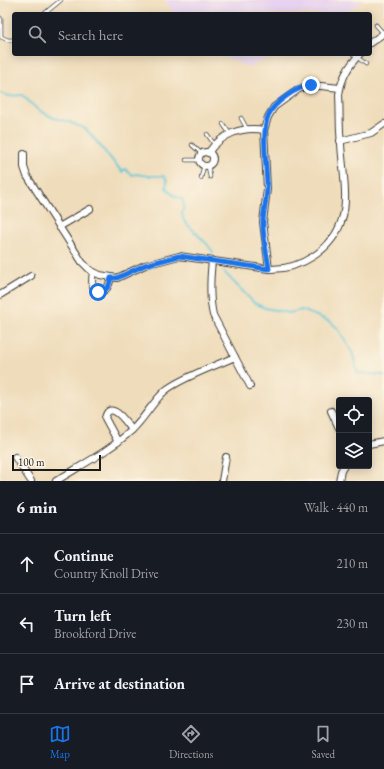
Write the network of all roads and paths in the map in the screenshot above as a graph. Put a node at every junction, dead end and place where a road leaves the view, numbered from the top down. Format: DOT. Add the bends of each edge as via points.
graph roads {
  1 [pos="62,0"];
  2 [pos="47,12"];
  3 [pos="0,18"];
  4 [pos="376,25"];
  5 [pos="384,33"];
  6 [pos="12,40"];
  7 [pos="372,42"];
  8 [pos="356,56"];
  9 [pos="358,56"];
  10 [pos="366,64"];
  11 [pos="340,88"];
  12 [pos="241,118"];
  13 [pos="223,124"];
  14 [pos="384,124"];
  15 [pos="247,129"];
  16 [pos="264,130"];
  17 [pos="207,134"];
  18 [pos="230,134"];
  19 [pos="340,141"];
  20 [pos="214,144"];
  21 [pos="192,145"];
  22 [pos="24,154"];
  23 [pos="203,155"];
  24 [pos="186,160"];
  25 [pos="206,165"];
  26 [pos="210,177"];
  27 [pos="201,178"];
  28 [pos="90,209"];
  29 [pos="59,227"];
  30 [pos="212,261"];
  31 [pos="269,269"];
  32 [pos="93,272"];
  33 [pos="31,276"];
  34 [pos="111,278"];
  35 [pos="0,295"];
  36 [pos="235,357"];
  37 [pos="250,386"];
  38 [pos="331,411"];
  39 [pos="336,422"];
  40 [pos="132,430"];
  41 [pos="384,441"];
  42 [pos="118,442"];
  43 [pos="372,443"];
  44 [pos="15,457"];
  45 [pos="226,457"];
  46 [pos="342,469"];
  47 [pos="31,481"];
  48 [pos="56,481"];
  49 [pos="222,481"];
  50 [pos="339,481"];
  1 -- 2 [label="lane"];
  3 -- 6 [label="lane" via="2,37"];
  4 -- 5 [label="lane"];
  5 -- 7 [label="street"];
  8 -- 11 [label="street"];
  9 -- 10 [label="lane"];
  11 -- 16 [label="street" via="311,85 299,88 274,107"];
  11 -- 19 [label="street"];
  12 -- 15 [label="lane"];
  13 -- 18 [label="lane"];
  14 -- 19 [label="street" via="371,133"];
  15 -- 16 [label="street"];
  15 -- 18 [label="street"];
  16 -- 31 [label="street" via="267,189 263,222"];
  17 -- 20 [label="lane"];
  18 -- 20 [label="street"];
  19 -- 31 [label="street" via="345,208 334,235 325,247 306,260 283,269"];
  20 -- 23 [label="street"];
  21 -- 23 [label="lane"];
  22 -- 29 [label="street" via="27,176"];
  23 -- 24 [label="lane"];
  23 -- 25 [label="street" via="201,163"];
  23 -- 25 [label="street" via="212,156 212,160"];
  25 -- 26 [label="lane"];
  25 -- 27 [label="lane"];
  28 -- 29 [label="street"];
  29 -- 32 [label="street" via="82,262"];
  30 -- 31 [label="street"];
  30 -- 34 [label="street" via="179,256"];
  30 -- 36 [label="street" via="210,286 213,315"];
  32 -- 34 [label="street"];
  32 -- 34 [label="street" via="93,287 98,292 108,288"];
  33 -- 35 [label="street"];
  36 -- 37 [label="street"];
  36 -- 40 [label="street" via="166,391"];
  38 -- 39 [label="street"];
  40 -- 42 [label="street"];
  40 -- 42 [label="street" via="117,412 109,410 104,418"];
  41 -- 43 [label="street"];
  42 -- 48 [label="street"];
  44 -- 47 [label="street"];
  45 -- 49 [label="street"];
  46 -- 50 [label="street"];
}
